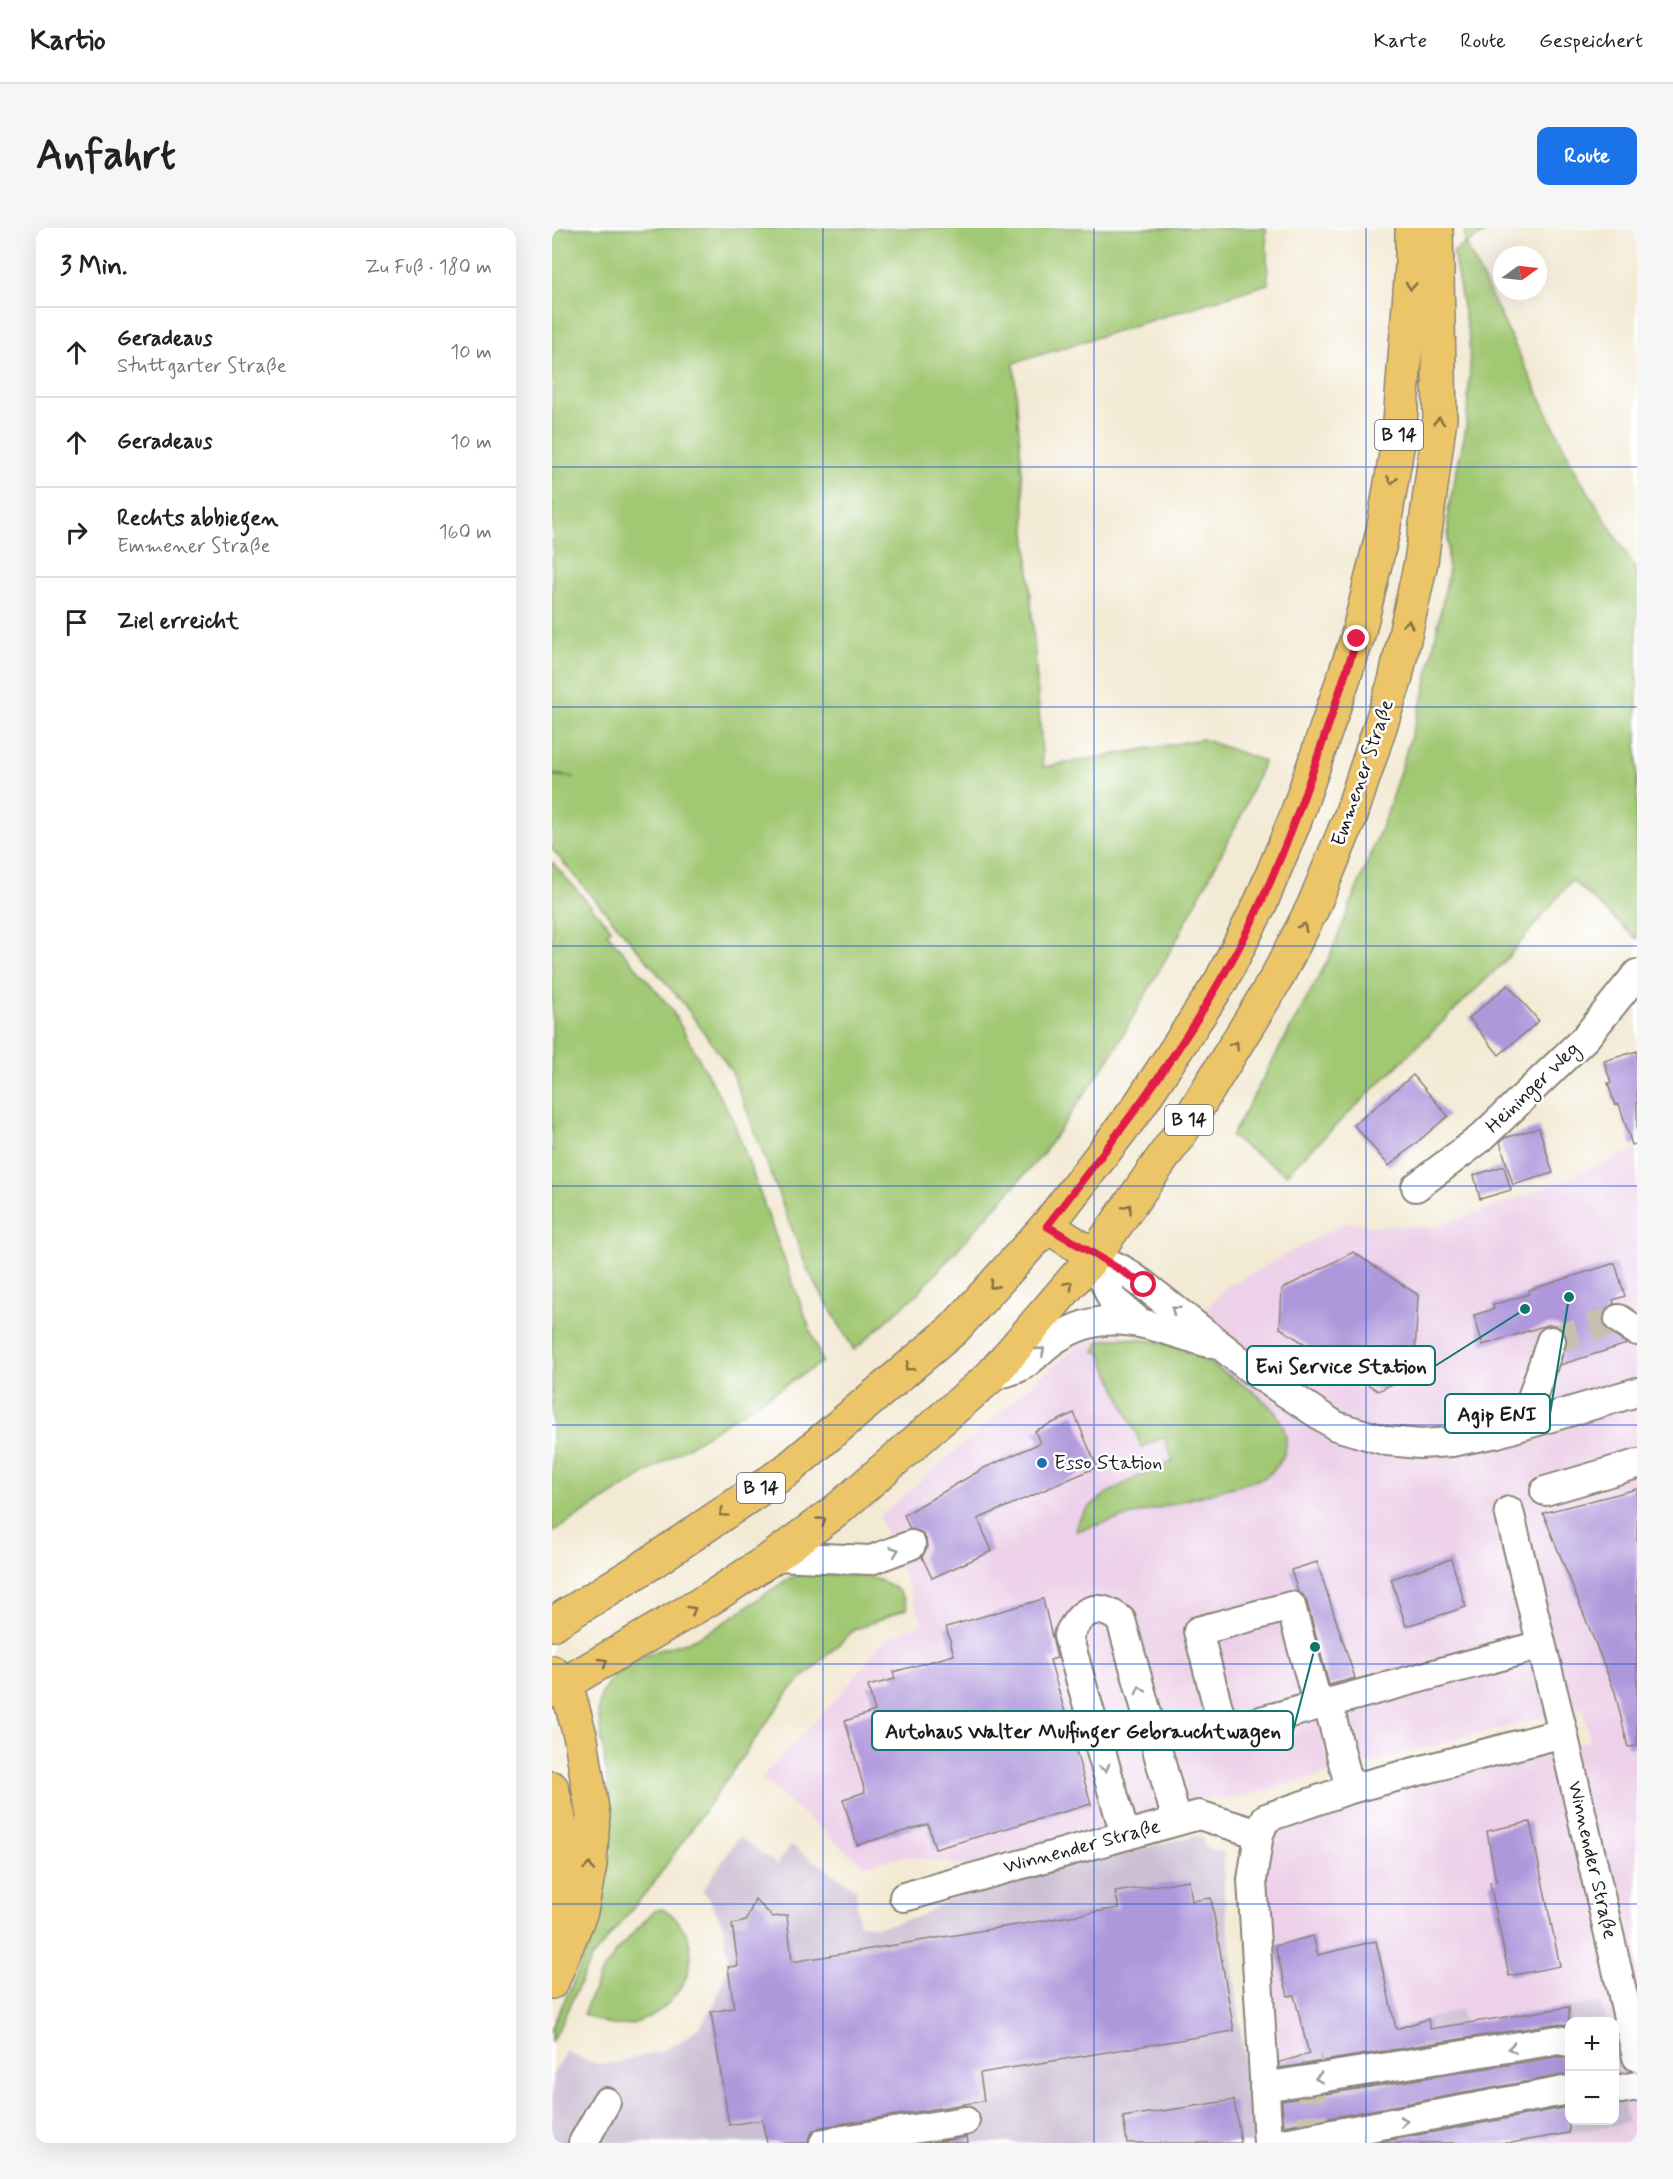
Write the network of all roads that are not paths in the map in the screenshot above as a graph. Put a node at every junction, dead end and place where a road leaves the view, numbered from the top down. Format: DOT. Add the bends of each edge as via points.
graph roads {
  1 [pos="1412,228"];
  2 [pos="1436,228"];
  3 [pos="1637,974"];
  4 [pos="1416,1187"];
  5 [pos="1047,1226"];
  6 [pos="1094,1256"];
  7 [pos="1138,1322"];
  8 [pos="1551,1341"];
  9 [pos="1221,1347"];
  10 [pos="990,1377"];
  11 [pos="1637,1392"];
  12 [pos="1523,1425"];
  13 [pos="1637,1464"];
  14 [pos="1545,1491"];
  15 [pos="1509,1511"];
  16 [pos="911,1545"];
  17 [pos="775,1556"];
  18 [pos="552,1624"];
  19 [pos="1541,1645"];
  20 [pos="557,1682"];
  21 [pos="1323,1705"];
  22 [pos="1563,1733"];
  23 [pos="1350,1789"];
  24 [pos="554,1800"];
  25 [pos="1177,1821"];
  26 [pos="1259,1834"];
  27 [pos="1125,1835"];
  28 [pos="904,1897"];
  29 [pos="556,1972"];
  30 [pos="1622,2020"];
  31 [pos="1565,2041"];
  32 [pos="1637,2057"];
  33 [pos="1264,2087"];
  34 [pos="1565,2091"];
  35 [pos="606,2102"];
  36 [pos="965,2121"];
  37 [pos="583,2143"];
  38 [pos="824,2143"];
  39 [pos="1268,2143"];
  40 [pos="1284,2143"];
  1 -- 5 [label="main road, B 14, one-way" via="1399,436 1383,531 1357,639 1295,820 1261,902 1221,981 1137,1109"];
  6 -- 2 [label="main road, Emmener Straße / B 14, one-way" via="1190,1119 1276,979 1313,907 1351,815 1395,681 1421,562 1440,418"];
  3 -- 4 [label="street, Heininger Weg" via="1586,1037 1480,1138"];
  5 -- 6 [label="main road"];
  5 -- 18 [label="main road, B 14, one-way" via="954,1329 786,1471"];
  6 -- 7 [label="street" via="1112,1299"];
  9 -- 6 [label="street, one-way" via="1144,1285"];
  10 -- 6 [label="main road, B 14, one-way"];
  7 -- 9 [label="street"];
  10 -- 7 [label="street, one-way" via="1023,1366 1073,1329 1102,1320"];
  8 -- 12 [label="street"];
  9 -- 12 [label="street" via="1336,1426 1386,1441 1452,1442"];
  17 -- 10 [label="main road, B 14, one-way" via="836,1511"];
  11 -- 12 [label="street"];
  13 -- 14 [label="street"];
  15 -- 19 [label="street, Winnender Straße"];
  17 -- 16 [label="street, one-way" via="871,1560"];
  20 -- 17 [label="main road, B 14, one-way" via="711,1598"];
  19 -- 21 [label="street"];
  19 -- 22 [label="street, Winnender Straße"];
  29 -- 20 [label="main road, one-way" via="581,1911 590,1865 593,1816 580,1739"];
  21 -- 21 [label="street" via="1224,1731 1198,1631 1291,1606"];
  21 -- 23 [label="street"];
  22 -- 23 [label="street"];
  22 -- 30 [label="street, Winnender Straße"];
  23 -- 26 [label="street" via="1266,1818"];
  24 -- 29 [label="main road" via="565,1909"];
  25 -- 26 [label="street, Winnender Straße" via="1199,1815"];
  25 -- 27 [label="street, Winnender Straße"];
  25 -- 27 [label="street, one-way" via="1121,1620 1106,1610 1094,1609 1083,1614 1068,1636"];
  26 -- 33 [label="street" via="1252,1880"];
  27 -- 28 [label="street, Winnender Straße"];
  30 -- 32 [label="street, Winnender Straße"];
  31 -- 33 [label="street, one-way"];
  33 -- 39 [label="street"];
  40 -- 34 [label="street, one-way"];
  35 -- 37 [label="street"];
  36 -- 38 [label="street"];
}
